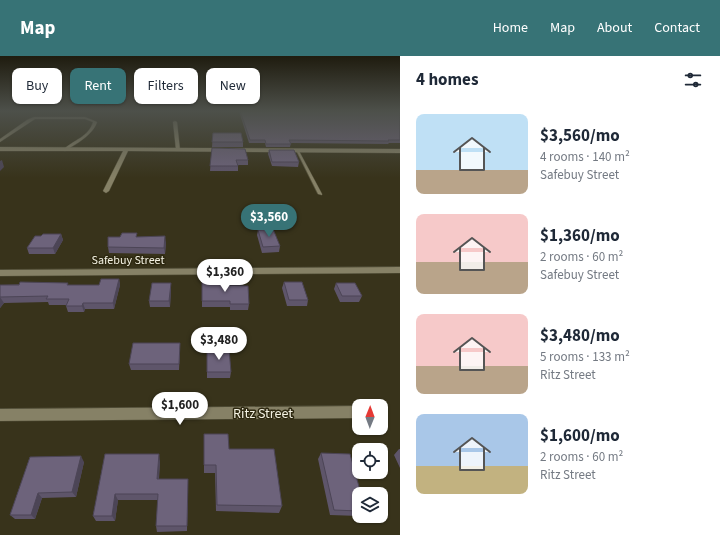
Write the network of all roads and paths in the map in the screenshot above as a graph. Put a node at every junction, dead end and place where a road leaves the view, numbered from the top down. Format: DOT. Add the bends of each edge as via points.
graph roads {
  1 [pos="11,133"];
  2 [pos="88,133"];
  3 [pos="176,133"];
  4 [pos="0,141"];
  5 [pos="0,149"];
  6 [pos="65,150"];
  7 [pos="126,150"];
  8 [pos="178,150"];
  9 [pos="297,151"];
  10 [pos="400,151"];
  11 [pos="106,191"];
  12 [pos="320,194"];
  13 [pos="400,270"];
  14 [pos="0,273"];
  15 [pos="352,412"];
  16 [pos="0,415"];
  1 -- 4 [label="lane"];
  2 -- 6 [label="lane"];
  3 -- 8 [label="lane"];
  5 -- 6 [label="street"];
  6 -- 7 [label="street"];
  7 -- 8 [label="street"];
  7 -- 11 [label="street"];
  8 -- 9 [label="street"];
  9 -- 10 [label="street"];
  9 -- 12 [label="lane"];
  13 -- 14 [label="street, Safebuy Street"];
  15 -- 16 [label="street, Ritz Street"];
}
